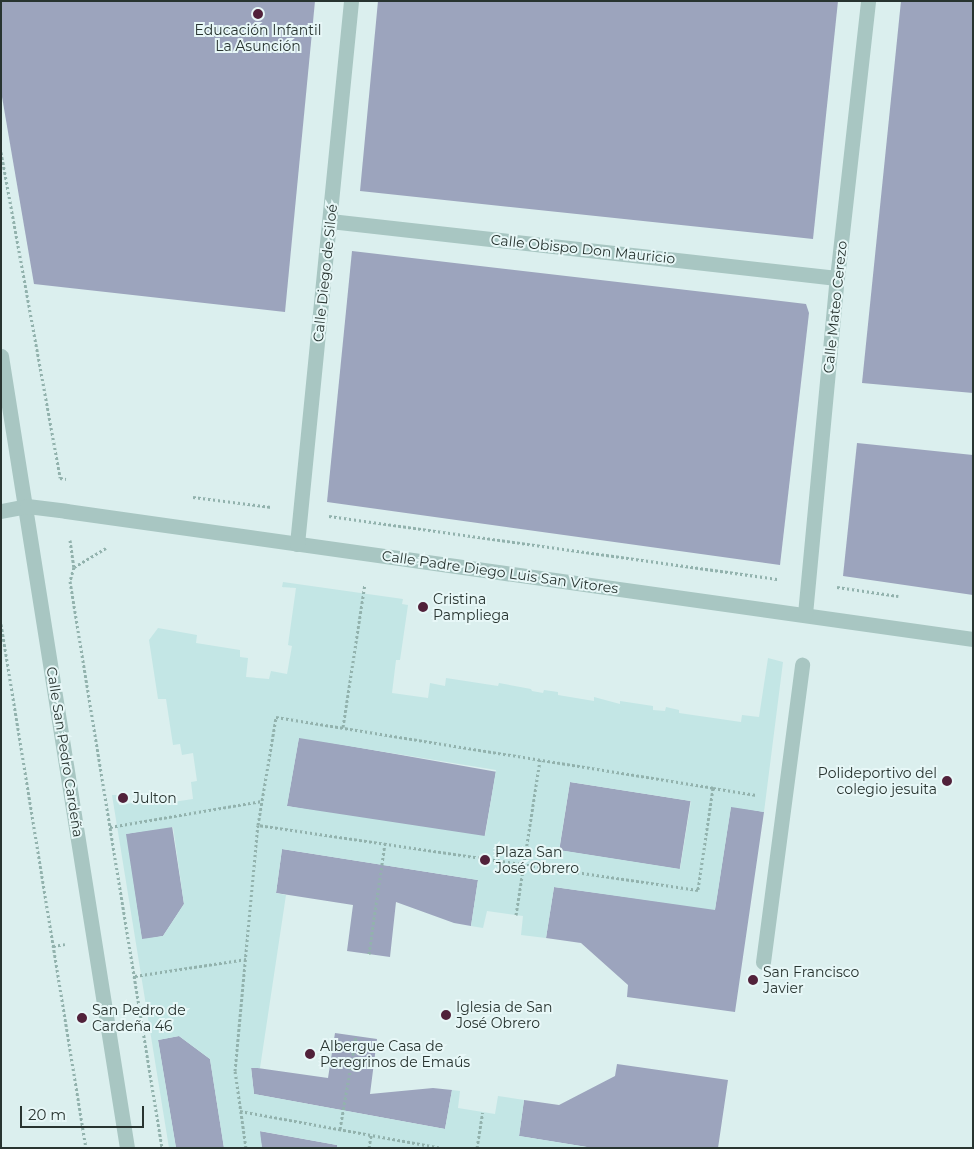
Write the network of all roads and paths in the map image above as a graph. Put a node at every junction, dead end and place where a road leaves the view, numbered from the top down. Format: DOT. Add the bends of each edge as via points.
graph roads {
  1 [pos="351,1"];
  2 [pos="868,1"];
  3 [pos="1,152"];
  4 [pos="330,220"];
  5 [pos="837,278"];
  6 [pos="1,356"];
  7 [pos="69,479"];
  8 [pos="183,495"];
  9 [pos="27,506"];
  10 [pos="1,510"];
  11 [pos="301,511"];
  12 [pos="297,544"];
  13 [pos="114,549"];
  14 [pos="356,582"];
  15 [pos="808,583"];
  16 [pos="365,584"];
  17 [pos="375,585"];
  18 [pos="830,586"];
  19 [pos="899,596"];
  20 [pos="805,614"];
  21 [pos="1,624"];
  22 [pos="973,639"];
  23 [pos="802,665"];
  24 [pos="343,727"];
  25 [pos="540,760"];
  26 [pos="759,786"];
  27 [pos="714,788"];
  28 [pos="262,801"];
  29 [pos="258,824"];
  30 [pos="110,827"];
  31 [pos="385,843"];
  32 [pos="523,863"];
  33 [pos="516,915"];
  34 [pos="369,954"];
  35 [pos="247,959"];
  36 [pos="762,962"];
  37 [pos="134,976"];
  38 [pos="356,1036"];
  39 [pos="240,1111"];
  40 [pos="483,1112"];
  41 [pos="340,1129"];
  42 [pos="371,1135"];
  43 [pos="86,1148"];
  44 [pos="128,1148"];
  45 [pos="162,1148"];
  46 [pos="246,1148"];
  47 [pos="369,1148"];
  48 [pos="441,1148"];
  49 [pos="477,1148"];
  1 -- 4 [label="street, Calle Diego de Siloé"];
  2 -- 5 [label="street, Calle Mateo Cerezo"];
  3 -- 7 [label="path" via="60,478"];
  4 -- 5 [label="street, Calle Obispo Don Mauricio"];
  4 -- 11 [label="street, Calle Diego de Siloé"];
  5 -- 15 [label="street, Calle Mateo Cerezo"];
  6 -- 9 [label="street, Calle San Pedro Cardeña"];
  8 -- 11 [label="path"];
  9 -- 10 [label="street, Calle Padre Diego Luis San Vitores"];
  9 -- 12 [label="street, Calle Padre Diego Luis San Vitores"];
  9 -- 44 [label="street, Calle San Pedro Cardeña"];
  11 -- 12 [label="street, Calle Diego de Siloé"];
  11 -- 15 [label="path"];
  12 -- 20 [label="street, Calle Padre Diego Luis San Vitores"];
  13 -- 30 [label="path" via="104,548 74,567 70,582"];
  14 -- 16 [label="path"];
  15 -- 20 [label="street, Calle Mateo Cerezo"];
  16 -- 17 [label="path"];
  16 -- 24 [label="path"];
  18 -- 19 [label="path"];
  20 -- 22 [label="street, Calle Padre Diego Luis San Vitores"];
  21 -- 43 [label="path"];
  23 -- 36 [label="street"];
  24 -- 25 [label="path"];
  24 -- 28 [label="path" via="276,717"];
  25 -- 27 [label="path"];
  25 -- 32 [label="path"];
  26 -- 27 [label="path" via="758,795"];
  27 -- 32 [label="path" via="698,890"];
  28 -- 29 [label="path"];
  28 -- 30 [label="path"];
  29 -- 31 [label="path"];
  29 -- 35 [label="path"];
  30 -- 37 [label="path"];
  31 -- 32 [label="path"];
  31 -- 34 [label="path"];
  32 -- 33 [label="path"];
  35 -- 37 [label="path"];
  35 -- 39 [label="path" via="235,1071"];
  37 -- 45 [label="path"];
  38 -- 41 [label="path"];
  39 -- 41 [label="path"];
  39 -- 46 [label="path"];
  40 -- 49 [label="path"];
  41 -- 42 [label="path"];
  42 -- 47 [label="path"];
  42 -- 48 [label="path"];
}
